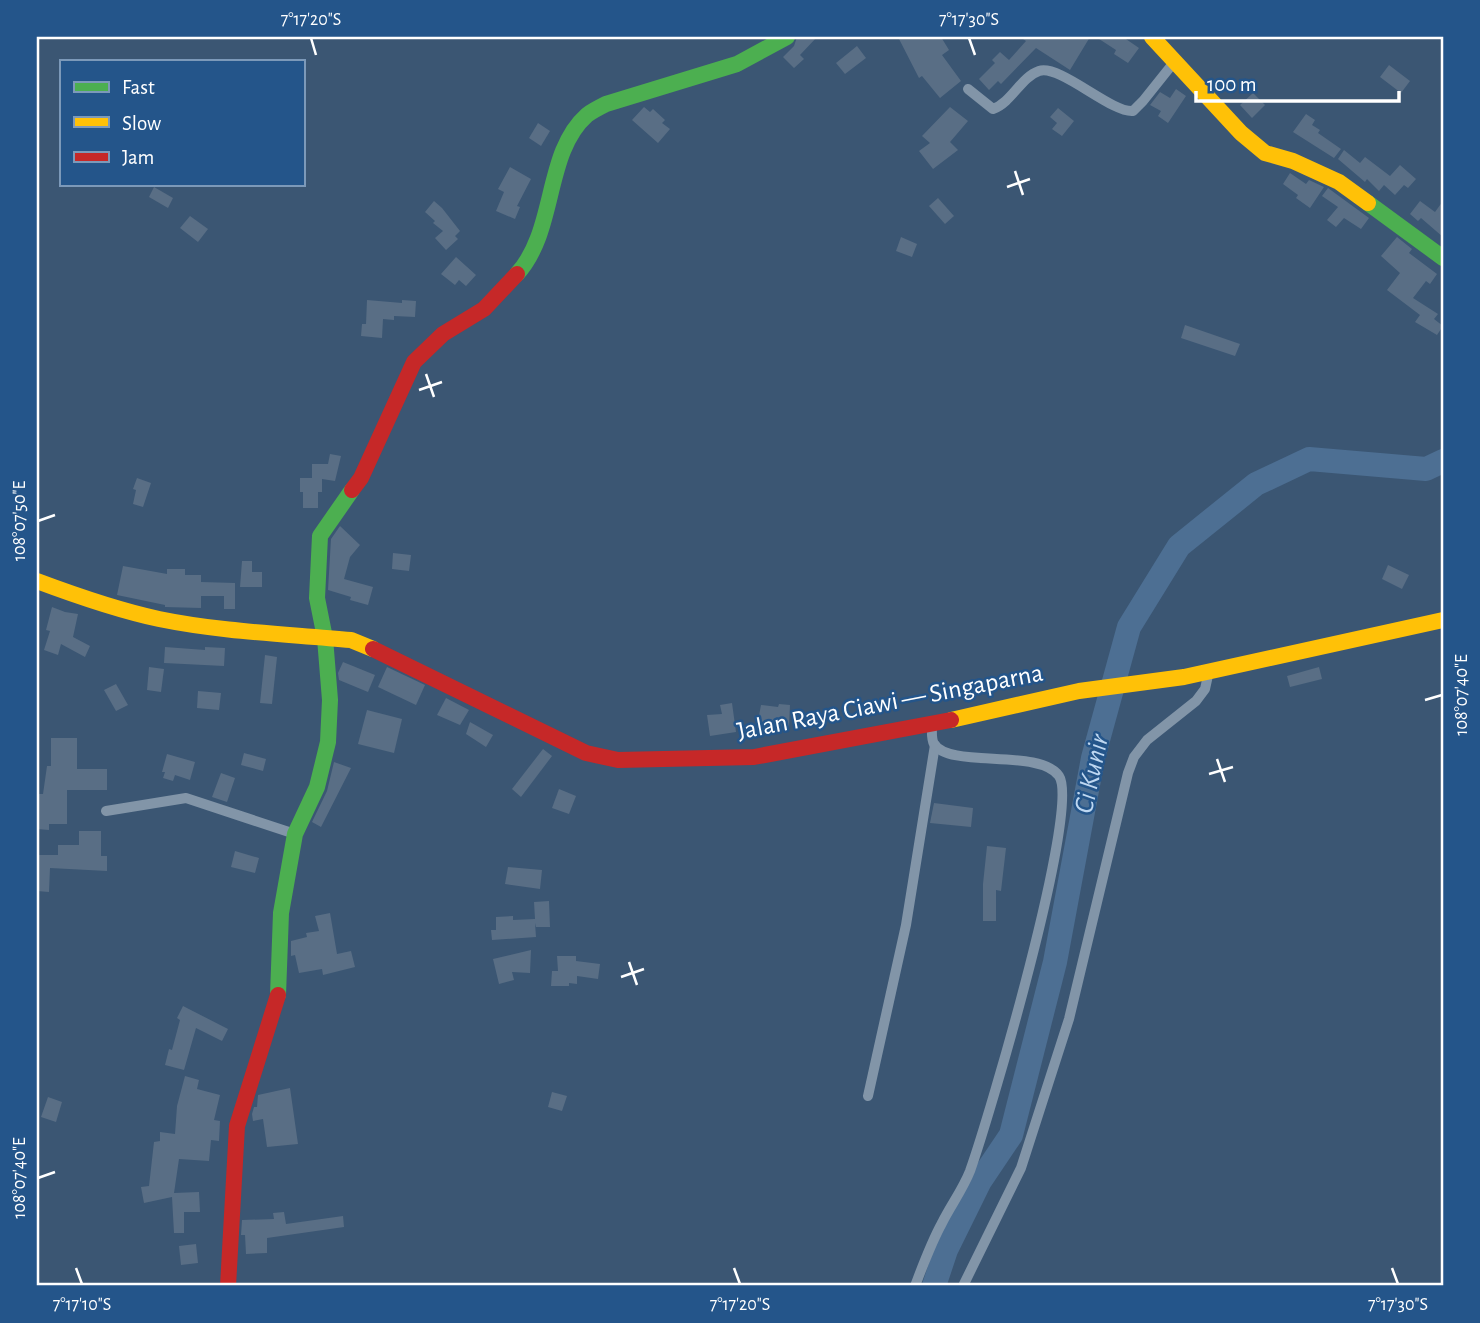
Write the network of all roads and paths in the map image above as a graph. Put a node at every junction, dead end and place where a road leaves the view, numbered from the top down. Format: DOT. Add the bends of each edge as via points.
graph roads {
  1 [pos="787,37"];
  2 [pos="1152,37"];
  3 [pos="1175,61"];
  4 [pos="968,89"];
  5 [pos="1443,258"];
  6 [pos="37,581"];
  7 [pos="1443,620"];
  8 [pos="326,638"];
  9 [pos="1209,671"];
  10 [pos="932,724"];
  11 [pos="935,745"];
  12 [pos="106,811"];
  13 [pos="295,834"];
  14 [pos="868,1097"];
  15 [pos="228,1286"];
  16 [pos="915,1286"];
  17 [pos="963,1286"];
  1 -- 8 [label="street" via="737,64 606,104 579,124 565,144 542,229 521,269 484,309 443,334 414,362 360,478 320,536 317,598"];
  2 -- 3 [label="street"];
  3 -- 4 [label="street" via="1133,111 1047,70 1036,72 993,109"];
  3 -- 5 [label="street" via="1265,153 1339,182"];
  6 -- 8 [label="street, Jalan Raya Ciawi — Singaparna" via="158,619"];
  7 -- 9 [label="street, Jalan Raya Ciawi — Singaparna"];
  8 -- 10 [label="street, Jalan Raya Ciawi — Singaparna" via="351,640 377,650 602,758 754,757"];
  8 -- 13 [label="street" via="328,742 317,787"];
  9 -- 10 [label="street, Jalan Raya Ciawi — Singaparna" via="1079,691"];
  9 -- 17 [label="street" via="1205,690 1196,701 1147,740 1134,757 1069,1019 1021,1168"];
  10 -- 11 [label="street"];
  11 -- 14 [label="street" via="906,925"];
  11 -- 16 [label="street" via="960,757 1048,766 1059,775 1064,788 1040,935 970,1172 941,1223"];
  12 -- 13 [label="street" via="186,798"];
  13 -- 15 [label="street" via="281,913 280,990 237,1126"];
}
